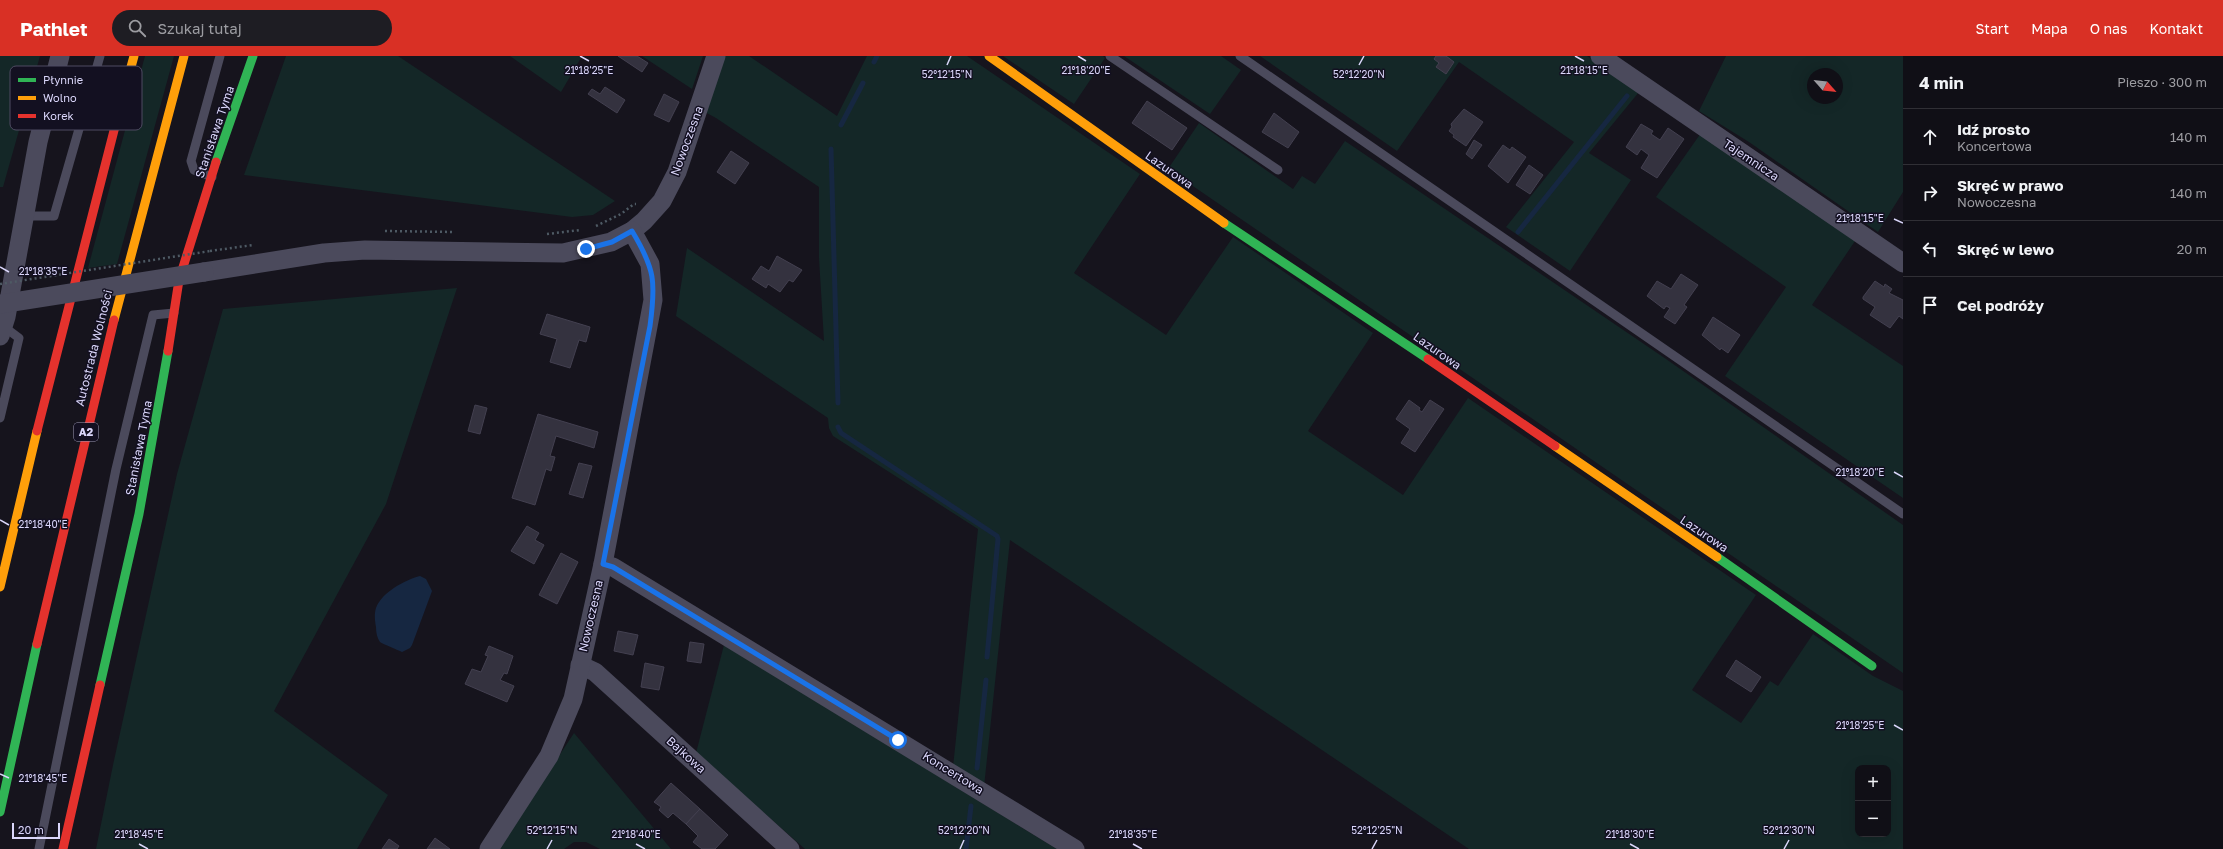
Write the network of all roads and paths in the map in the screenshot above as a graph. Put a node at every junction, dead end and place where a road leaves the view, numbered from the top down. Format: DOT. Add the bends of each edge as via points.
graph roads {
  1 [pos="60,56"];
  2 [pos="100,56"];
  3 [pos="134,56"];
  4 [pos="184,56"];
  5 [pos="220,56"];
  6 [pos="253,56"];
  7 [pos="716,56"];
  8 [pos="989,56"];
  9 [pos="1110,56"];
  10 [pos="1240,56"];
  11 [pos="1600,56"];
  12 [pos="57,66"];
  13 [pos="97,66"];
  14 [pos="131,66"];
  15 [pos="41,130"];
  16 [pos="79,130"];
  17 [pos="113,130"];
  18 [pos="1278,170"];
  19 [pos="212,177"];
  20 [pos="642,205"];
  21 [pos="25,216"];
  22 [pos="593,228"];
  23 [pos="585,229"];
  24 [pos="380,231"];
  25 [pos="632,231"];
  26 [pos="456,232"];
  27 [pos="543,234"];
  28 [pos="257,245"];
  29 [pos="1903,263"];
  30 [pos="0,284"];
  31 [pos="0,304"];
  32 [pos="174,313"];
  33 [pos="1,331"];
  34 [pos="0,418"];
  35 [pos="1903,514"];
  36 [pos="603,564"];
  37 [pos="0,587"];
  38 [pos="580,665"];
  39 [pos="1872,666"];
  40 [pos="0,812"];
  41 [pos="39,849"];
  42 [pos="63,849"];
  43 [pos="489,849"];
  44 [pos="790,849"];
  45 [pos="1075,849"];
  1 -- 12 [label="street"];
  2 -- 13 [label="lane"];
  3 -- 14 [label="main road"];
  4 -- 40 [label="main road, Autostrada Wolności / A2" via="94,395"];
  5 -- 19 [label="lane" via="191,161 194,170"];
  6 -- 19 [label="main road, Stanisława Tyma"];
  7 -- 25 [label="street, Nowoczesna" via="677,172 662,201"];
  8 -- 39 [label="main road, Lazurowa" via="1215,217 1327,290"];
  9 -- 18 [label="lane"];
  10 -- 35 [label="lane"];
  11 -- 29 [label="street, Tajemnicza"];
  15 -- 21 [label="street"];
  16 -- 21 [label="lane" via="54,216"];
  17 -- 37 [label="main road"];
  19 -- 32 [label="main road, Stanisława Tyma" via="187,249"];
  20 -- 22 [label="path" via="634,204 611,220"];
  21 -- 33 [label="street"];
  23 -- 27 [label="path"];
  24 -- 26 [label="path"];
  25 -- 31 [label="street, bridge" via="612,242 563,253 411,249 317,254"];
  25 -- 36 [label="street, Nowoczesna" via="650,264 653,300"];
  28 -- 30 [label="path, bridge"];
  32 -- 41 [label="lane" via="153,315 116,469"];
  32 -- 42 [label="main road, Stanisława Tyma" via="142,501"];
  33 -- 34 [label="lane" via="19,338"];
  36 -- 38 [label="street, Nowoczesna"];
  36 -- 45 [label="street, Koncertowa" via="613,567 754,652"];
  38 -- 43 [label="street, Nowoczesna" via="573,699 549,756"];
  38 -- 44 [label="street, Bajkowa" via="595,672"];
}
